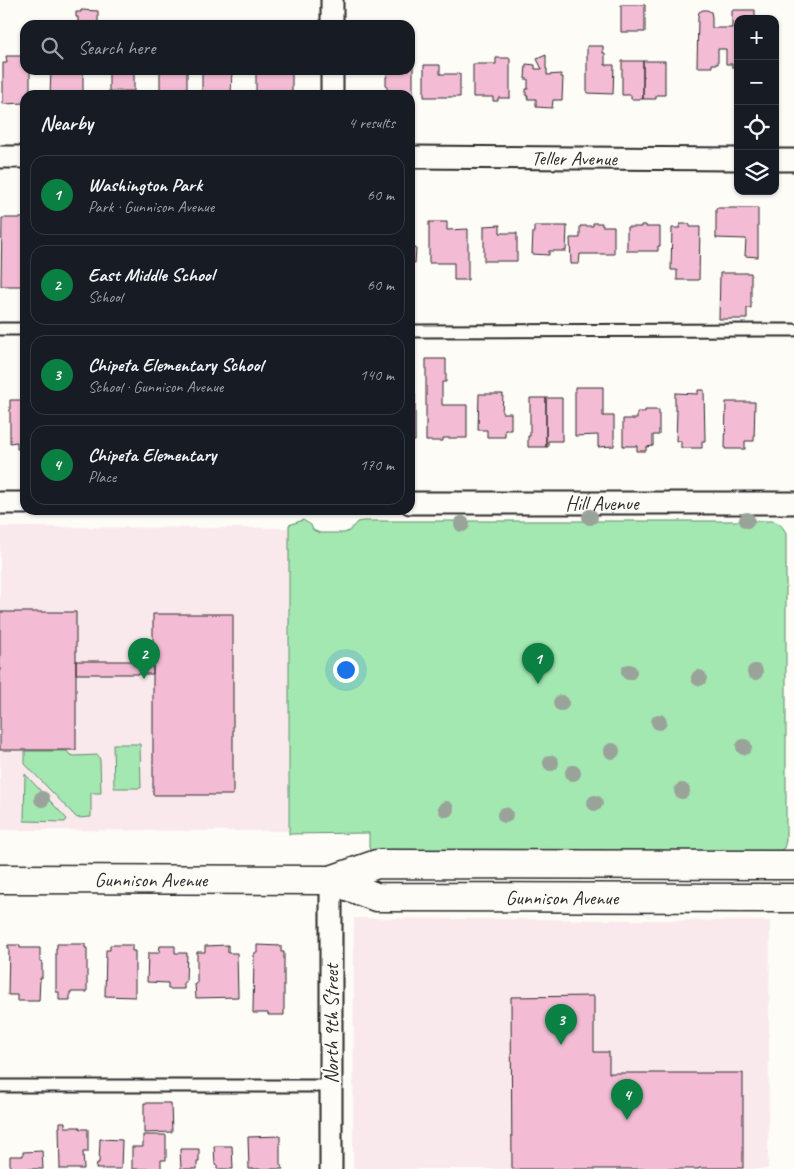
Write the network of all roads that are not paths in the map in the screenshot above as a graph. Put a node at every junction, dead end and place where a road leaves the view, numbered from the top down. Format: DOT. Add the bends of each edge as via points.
graph roads {
  1 [pos="332,0"];
  2 [pos="332,20"];
  3 [pos="332,75"];
  4 [pos="332,90"];
  5 [pos="0,157"];
  6 [pos="20,157"];
  7 [pos="415,157"];
  8 [pos="734,159"];
  9 [pos="779,160"];
  10 [pos="794,160"];
  11 [pos="0,329"];
  12 [pos="20,329"];
  13 [pos="794,330"];
  14 [pos="415,331"];
  15 [pos="0,503"];
  16 [pos="20,503"];
  17 [pos="415,503"];
  18 [pos="794,503"];
  19 [pos="794,865"];
  20 [pos="0,879"];
  21 [pos="332,880"];
  22 [pos="794,898"];
  23 [pos="0,1086"];
  24 [pos="332,1086"];
  25 [pos="332,1169"];
  1 -- 2 [label="street"];
  3 -- 4 [label="street"];
  5 -- 6 [label="street"];
  7 -- 8 [label="street, Teller Avenue"];
  9 -- 10 [label="street"];
  11 -- 12 [label="lane"];
  13 -- 14 [label="lane"];
  15 -- 16 [label="street"];
  17 -- 18 [label="street, Hill Avenue"];
  19 -- 21 [label="street, Gunnison Avenue" via="377,864"];
  20 -- 21 [label="street, Gunnison Avenue"];
  21 -- 22 [label="street, Gunnison Avenue" via="376,898"];
  21 -- 24 [label="street, North 9th Street"];
  23 -- 24 [label="lane"];
  24 -- 25 [label="street, North 9th Street"];
}
